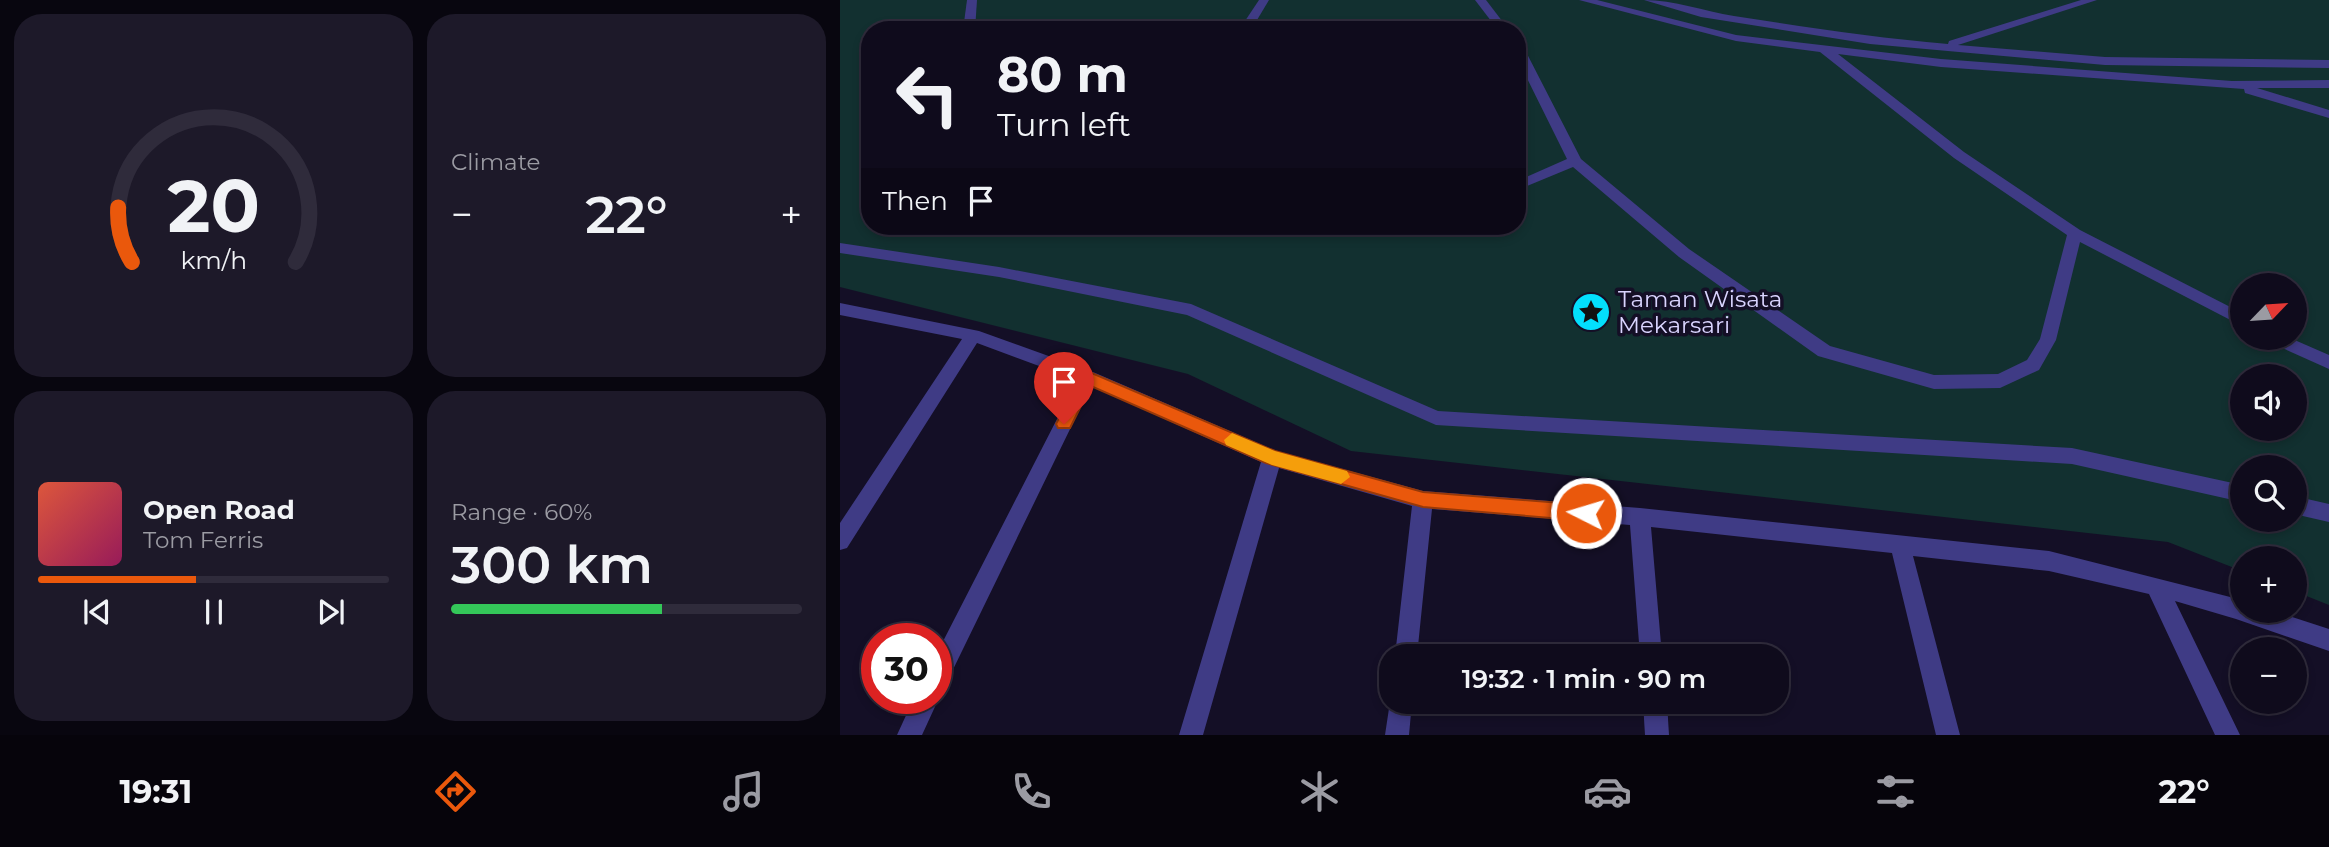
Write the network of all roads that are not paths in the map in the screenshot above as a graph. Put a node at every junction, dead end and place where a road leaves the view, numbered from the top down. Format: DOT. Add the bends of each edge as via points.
graph roads {
  1 [pos="972,0"];
  2 [pos="1264,0"];
  3 [pos="1480,0"];
  4 [pos="1584,0"];
  5 [pos="1649,0"];
  6 [pos="2092,0"];
  7 [pos="970,21"];
  8 [pos="1251,21"];
  9 [pos="1497,21"];
  10 [pos="1943,46"];
  11 [pos="1824,49"];
  12 [pos="1526,64"];
  13 [pos="2329,64"];
  14 [pos="2329,84"];
  15 [pos="2232,85"];
  16 [pos="2329,114"];
  17 [pos="1575,161"];
  18 [pos="1526,182"];
  19 [pos="2075,233"];
  20 [pos="840,248"];
  21 [pos="840,309"];
  22 [pos="2230,314"];
  23 [pos="973,335"];
  24 [pos="2302,350"];
  25 [pos="2329,362"];
  26 [pos="1087,377"];
  27 [pos="1272,457"];
  28 [pos="2230,491"];
  29 [pos="1423,500"];
  30 [pos="2307,508"];
  31 [pos="2329,513"];
  32 [pos="1640,517"];
  33 [pos="840,541"];
  34 [pos="1900,545"];
  35 [pos="2156,586"];
  36 [pos="2230,608"];
  37 [pos="2278,623"];
  38 [pos="2329,640"];
  39 [pos="1407,644"];
  40 [pos="1650,644"];
  41 [pos="952,648"];
  42 [pos="919,714"];
  43 [pos="1399,714"];
  44 [pos="1656,714"];
  45 [pos="909,735"];
  46 [pos="1191,735"];
  47 [pos="1397,735"];
  48 [pos="1657,735"];
  49 [pos="1948,735"];
  50 [pos="2228,735"];
  1 -- 7 [label="street"];
  2 -- 8 [label="street"];
  3 -- 9 [label="street"];
  4 -- 11 [label="street" via="1736,38"];
  5 -- 10 [label="street" via="1701,14 1844,37"];
  6 -- 10 [label="street"];
  10 -- 13 [label="street" via="2105,61"];
  11 -- 15 [label="street" via="1941,63"];
  11 -- 19 [label="street" via="1959,155"];
  12 -- 17 [label="street"];
  14 -- 15 [label="street"];
  15 -- 16 [label="street"];
  17 -- 18 [label="street"];
  17 -- 19 [label="street" via="1684,253 1824,351 1934,382 2000,382 2033,365 2048,340"];
  19 -- 22 [label="street"];
  20 -- 28 [label="street" via="999,272 1191,310 1436,418 2072,456"];
  21 -- 23 [label="street"];
  23 -- 26 [label="street"];
  23 -- 33 [label="street"];
  24 -- 25 [label="street"];
  26 -- 27 [label="street"];
  26 -- 41 [label="street"];
  27 -- 29 [label="street"];
  27 -- 46 [label="street"];
  29 -- 32 [label="street"];
  29 -- 39 [label="street"];
  30 -- 31 [label="street"];
  32 -- 34 [label="street"];
  32 -- 40 [label="street"];
  34 -- 35 [label="street" via="2049,561"];
  34 -- 49 [label="street"];
  35 -- 36 [label="street"];
  35 -- 50 [label="street"];
  37 -- 38 [label="street"];
  42 -- 45 [label="street"];
  43 -- 47 [label="street"];
  44 -- 48 [label="street"];
}
